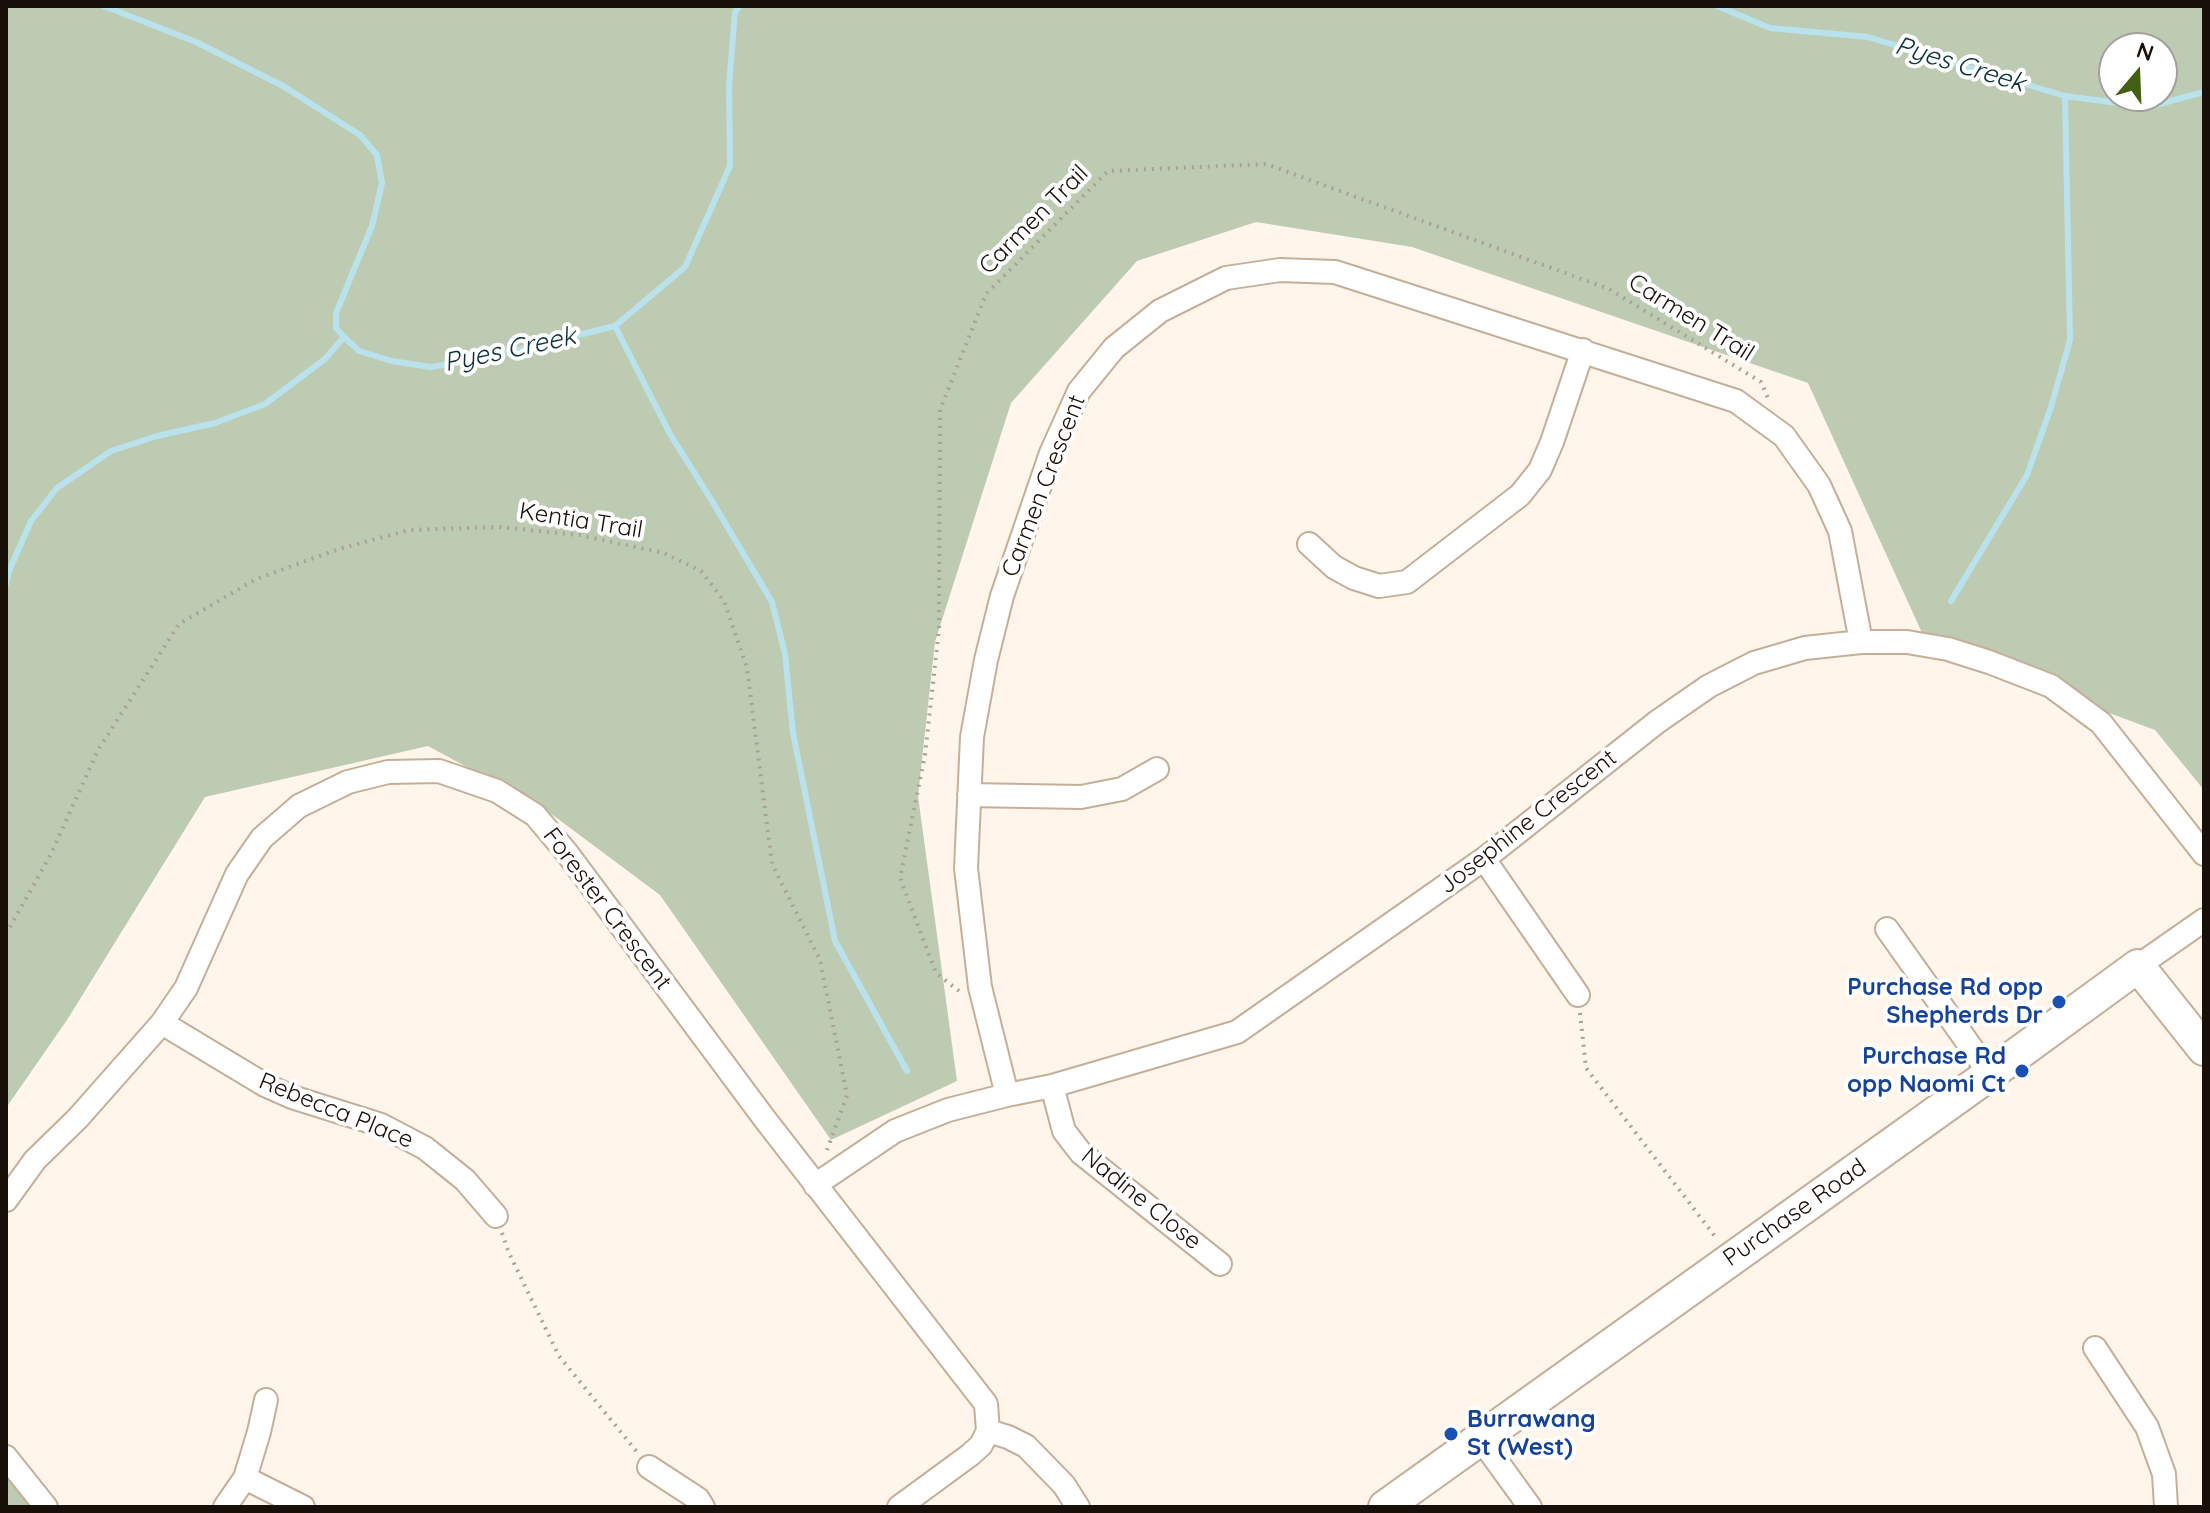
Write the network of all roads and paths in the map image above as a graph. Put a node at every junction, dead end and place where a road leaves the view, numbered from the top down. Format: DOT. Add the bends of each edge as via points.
graph roads {
  1 [pos="1583,350"];
  2 [pos="1784,436"];
  3 [pos="1309,544"];
  4 [pos="1861,642"];
  5 [pos="1157,769"];
  6 [pos="969,795"];
  7 [pos="2204,854"];
  8 [pos="1484,859"];
  9 [pos="2204,920"];
  10 [pos="1887,929"];
  11 [pos="6,934"];
  12 [pos="2138,966"];
  13 [pos="1578,995"];
  14 [pos="986,1013"];
  15 [pos="162,1023"];
  16 [pos="2204,1049"];
  17 [pos="1990,1074"];
  18 [pos="1052,1086"];
  19 [pos="1007,1095"];
  20 [pos="815,1185"];
  21 [pos="6,1200"];
  22 [pos="496,1216"];
  23 [pos="1731,1258"];
  24 [pos="1220,1264"];
  25 [pos="2095,1348"];
  26 [pos="266,1400"];
  27 [pos="988,1431"];
  28 [pos="1480,1438"];
  29 [pos="6,1457"];
  30 [pos="649,1467"];
  31 [pos="245,1478"];
  32 [pos="46,1507"];
  33 [pos="225,1507"];
  34 [pos="303,1507"];
  35 [pos="703,1507"];
  36 [pos="899,1507"];
  37 [pos="1078,1507"];
  38 [pos="1385,1507"];
  39 [pos="1530,1507"];
  40 [pos="2166,1507"];
  1 -- 2 [label="street, Carmen Crescent" via="1736,401"];
  1 -- 3 [label="street" via="1540,470 1520,495 1407,582 1379,586 1354,578"];
  1 -- 6 [label="street, Carmen Crescent" via="1335,272 1280,270 1226,278 1160,311 1114,348 1079,391 1051,453 986,660 972,737"];
  2 -- 4 [label="street, Carmen Crescent" via="1819,485 1840,531"];
  2 -- 14 [label="path, Carmen Trail" via="1761,382 1609,289 1266,164 1108,171 986,294 940,410 939,629 925,755 900,878 936,973"];
  4 -- 7 [label="street, Josephine Crescent" via="1948,649 2051,686 2101,723"];
  4 -- 8 [label="street, Josephine Crescent" via="1805,648 1754,663 1709,686"];
  5 -- 6 [label="street" via="1122,789 1081,797"];
  6 -- 14 [label="street, Carmen Crescent" via="966,868"];
  8 -- 13 [label="street"];
  8 -- 18 [label="street, Josephine Crescent" via="1237,1032"];
  9 -- 12 [label="street, Purchase Road"];
  10 -- 17 [label="street"];
  11 -- 20 [label="path, Kentia Trail" via="51,854 98,750 179,624 256,579 409,530 499,527 579,535 664,553 701,571 724,601 747,668 772,864 820,960 847,1095"];
  12 -- 16 [label="main road"];
  12 -- 17 [label="main road, Purchase Road"];
  13 -- 23 [label="path" via="1586,1068"];
  14 -- 19 [label="street, Carmen Crescent"];
  15 -- 20 [label="street, Forester Crescent" via="186,988 237,874 262,838 299,806 348,782 388,772 439,771 497,791 535,815"];
  15 -- 21 [label="street, Forester Crescent" via="35,1160"];
  15 -- 22 [label="street, Rebecca Place" via="265,1085 381,1125 425,1148 465,1180"];
  17 -- 23 [label="main road, Purchase Road"];
  18 -- 19 [label="street, Josephine Crescent"];
  18 -- 24 [label="street, Nadine Close" via="1064,1131 1081,1153"];
  19 -- 20 [label="street, Josephine Crescent" via="895,1131"];
  20 -- 27 [label="street, Forester Crescent" via="981,1395"];
  22 -- 30 [label="path" via="559,1356"];
  23 -- 28 [label="main road, Purchase Road"];
  25 -- 40 [label="street" via="2147,1427 2164,1474"];
  26 -- 31 [label="street"];
  27 -- 36 [label="street" via="970,1455"];
  27 -- 37 [label="street" via="1026,1446"];
  28 -- 38 [label="main road, Purchase Road"];
  28 -- 39 [label="street"];
  29 -- 32 [label="street"];
  30 -- 35 [label="street"];
  31 -- 33 [label="street"];
  31 -- 34 [label="street"];
}
